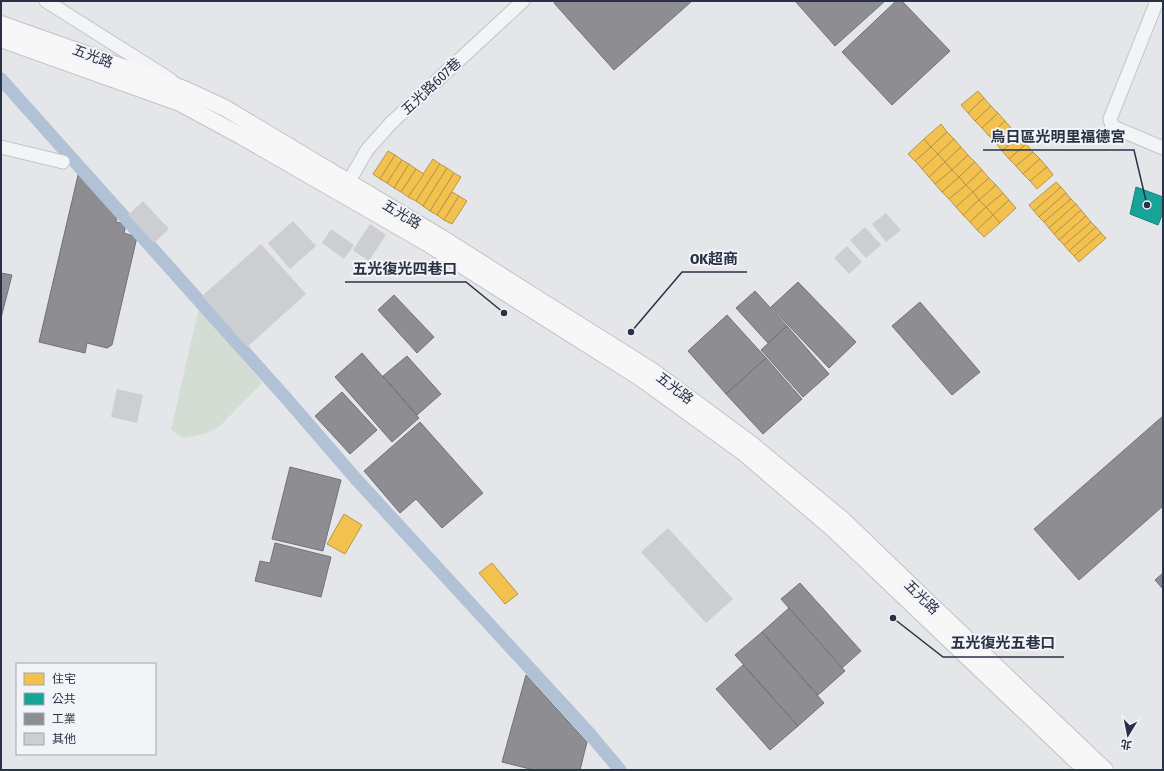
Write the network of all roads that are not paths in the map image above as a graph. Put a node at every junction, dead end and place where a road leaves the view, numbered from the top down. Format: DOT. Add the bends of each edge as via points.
graph roads {
  1 [pos="46,1"];
  2 [pos="524,1"];
  3 [pos="1157,1"];
  4 [pos="1,24"];
  5 [pos="1,39"];
  6 [pos="182,96"];
  7 [pos="1,147"];
  8 [pos="1163,148"];
  9 [pos="63,162"];
  10 [pos="349,181"];
  11 [pos="1086,770"];
  12 [pos="1105,770"];
  1 -- 6 [label="street, 五光路" via="117,45"];
  2 -- 10 [label="street, 五光路607巷" via="391,123 367,150"];
  3 -- 8 [label="street" via="1110,119 1112,126"];
  4 -- 6 [label="main road, 五光路"];
  5 -- 6 [label="main road, 五光路"];
  6 -- 10 [label="main road, 五光路" via="225,108"];
  6 -- 11 [label="main road, 五光路" via="248,140 427,243 642,379 744,453 833,530"];
  7 -- 9 [label="street"];
  10 -- 12 [label="main road, 五光路" via="651,370 751,444 843,520"];
}
